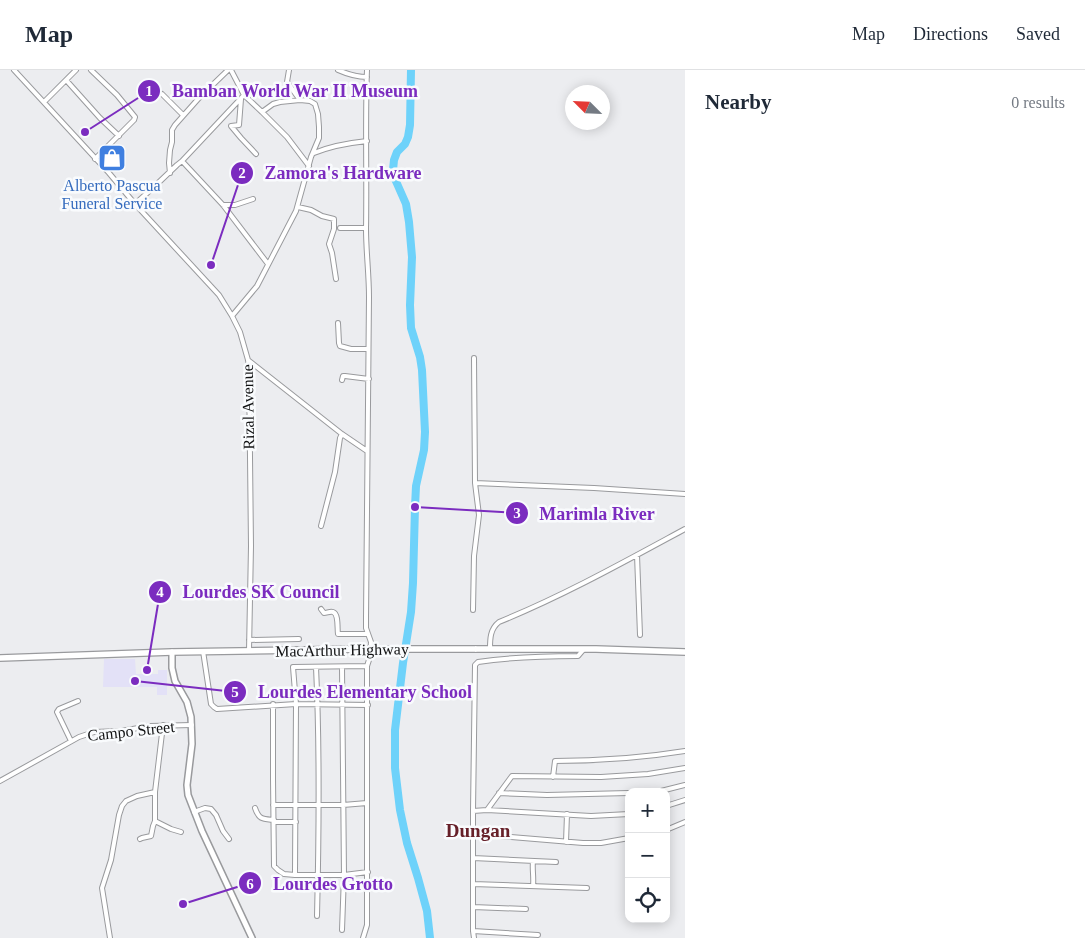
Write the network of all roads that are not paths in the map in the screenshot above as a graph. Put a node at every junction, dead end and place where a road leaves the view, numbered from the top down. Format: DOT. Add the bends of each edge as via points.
graph roads {
  1 [pos="14,70"];
  2 [pos="76,70"];
  3 [pos="91,70"];
  4 [pos="229,70"];
  5 [pos="289,70"];
  6 [pos="338,70"];
  7 [pos="367,70"];
  8 [pos="367,77"];
  9 [pos="66,80"];
  10 [pos="162,94"];
  11 [pos="244,95"];
  12 [pos="241,99"];
  13 [pos="300,100"];
  14 [pos="44,102"];
  15 [pos="262,112"];
  16 [pos="183,116"];
  17 [pos="119,136"];
  18 [pos="367,141"];
  19 [pos="256,154"];
  20 [pos="313,154"];
  21 [pos="96,159"];
  22 [pos="182,161"];
  23 [pos="309,166"];
  24 [pos="170,173"];
  25 [pos="253,199"];
  26 [pos="135,204"];
  27 [pos="223,205"];
  28 [pos="298,207"];
  29 [pos="340,228"];
  30 [pos="366,228"];
  31 [pos="268,264"];
  32 [pos="336,278"];
  33 [pos="232,316"];
  34 [pos="338,323"];
  35 [pos="368,349"];
  36 [pos="474,358"];
  37 [pos="248,360"];
  38 [pos="369,379"];
  39 [pos="342,380"];
  40 [pos="342,434"];
  41 [pos="367,451"];
  42 [pos="475,483"];
  43 [pos="685,494"];
  44 [pos="321,526"];
  45 [pos="685,528"];
  46 [pos="637,555"];
  47 [pos="321,609"];
  48 [pos="473,610"];
  49 [pos="368,634"];
  50 [pos="640,635"];
  51 [pos="249,640"];
  52 [pos="298,640"];
  53 [pos="490,649"];
  54 [pos="584,649"];
  55 [pos="203,651"];
  56 [pos="249,651"];
  57 [pos="172,652"];
  58 [pos="685,652"];
  59 [pos="0,658"];
  60 [pos="367,666"];
  61 [pos="316,667"];
  62 [pos="342,667"];
  63 [pos="78,701"];
  64 [pos="273,704"];
  65 [pos="296,704"];
  66 [pos="318,704"];
  67 [pos="342,704"];
  68 [pos="368,705"];
  69 [pos="163,725"];
  70 [pos="192,725"];
  71 [pos="71,741"];
  72 [pos="685,751"];
  73 [pos="685,768"];
  74 [pos="553,777"];
  75 [pos="0,781"];
  76 [pos="685,785"];
  77 [pos="670,789"];
  78 [pos="155,792"];
  79 [pos="500,793"];
  80 [pos="625,794"];
  81 [pos="685,800"];
  82 [pos="367,803"];
  83 [pos="318,804"];
  84 [pos="273,805"];
  85 [pos="296,805"];
  86 [pos="343,805"];
  87 [pos="670,805"];
  88 [pos="255,808"];
  89 [pos="473,810"];
  90 [pos="487,810"];
  91 [pos="194,812"];
  92 [pos="567,814"];
  93 [pos="625,814"];
  94 [pos="155,821"];
  95 [pos="274,821"];
  96 [pos="296,822"];
  97 [pos="685,822"];
  98 [pos="670,828"];
  99 [pos="181,832"];
  100 [pos="473,834"];
  101 [pos="229,839"];
  102 [pos="625,839"];
  103 [pos="140,840"];
  104 [pos="566,842"];
  105 [pos="473,858"];
  106 [pos="533,861"];
  107 [pos="556,862"];
  108 [pos="368,872"];
  109 [pos="344,874"];
  110 [pos="295,875"];
  111 [pos="318,875"];
  112 [pos="473,884"];
  113 [pos="533,886"];
  114 [pos="587,888"];
  115 [pos="473,907"];
  116 [pos="526,909"];
  117 [pos="317,916"];
  118 [pos="342,930"];
  119 [pos="473,931"];
  120 [pos="538,935"];
  121 [pos="110,938"];
  122 [pos="252,938"];
  123 [pos="363,938"];
  124 [pos="474,938"];
  1 -- 14 [label="street, Rizal Avenue"];
  2 -- 9 [label="street"];
  3 -- 17 [label="street" via="135,115"];
  4 -- 11 [label="street"];
  4 -- 16 [label="street"];
  5 -- 13 [label="street" via="287,82"];
  6 -- 8 [label="street"];
  7 -- 8 [label="street"];
  8 -- 18 [label="street"];
  9 -- 14 [label="street"];
  9 -- 17 [label="street"];
  10 -- 16 [label="street"];
  11 -- 12 [label="street"];
  11 -- 15 [label="street"];
  12 -- 19 [label="street" via="239,125 231,126"];
  12 -- 22 [label="street"];
  13 -- 15 [label="street" via="280,102"];
  13 -- 20 [label="street" via="313,102 318,114 319,138"];
  14 -- 21 [label="street, Rizal Avenue"];
  15 -- 23 [label="street"];
  16 -- 24 [label="street" via="172,130"];
  17 -- 21 [label="street"];
  18 -- 20 [label="street" via="346,143"];
  18 -- 30 [label="street"];
  20 -- 23 [label="street"];
  21 -- 26 [label="street, Rizal Avenue"];
  22 -- 24 [label="street"];
  22 -- 27 [label="street"];
  23 -- 28 [label="street"];
  24 -- 26 [label="street"];
  25 -- 27 [label="street"];
  26 -- 33 [label="street, Rizal Avenue" via="213,288"];
  27 -- 31 [label="street"];
  28 -- 31 [label="street"];
  28 -- 32 [label="street" via="334,219 329,244"];
  29 -- 30 [label="street"];
  30 -- 35 [label="street"];
  31 -- 33 [label="street" via="257,286"];
  33 -- 37 [label="street, Rizal Avenue"];
  34 -- 35 [label="street" via="340,346"];
  35 -- 38 [label="street"];
  36 -- 42 [label="street"];
  37 -- 40 [label="street"];
  37 -- 51 [label="street, Rizal Avenue"];
  38 -- 39 [label="street" via="343,376"];
  38 -- 41 [label="street"];
  40 -- 41 [label="street"];
  40 -- 44 [label="street"];
  41 -- 49 [label="street"];
  42 -- 43 [label="street"];
  42 -- 48 [label="street" via="479,515"];
  45 -- 46 [label="street"];
  46 -- 50 [label="street"];
  46 -- 53 [label="street" via="536,607 499,622 492,632"];
  47 -- 49 [label="street" via="324,613 335,614 338,634"];
  49 -- 60 [label="street" via="371,642"];
  51 -- 52 [label="street"];
  51 -- 56 [label="street, Rizal Avenue"];
  53 -- 54 [label="highway, MacArthur Highway"];
  53 -- 56 [label="highway, MacArthur Highway, bridge"];
  54 -- 58 [label="highway, MacArthur Highway"];
  54 -- 89 [label="street" via="578,656 532,656 476,664"];
  55 -- 56 [label="highway, MacArthur Highway"];
  55 -- 57 [label="highway, MacArthur Highway"];
  55 -- 64 [label="street" via="214,707"];
  57 -- 59 [label="highway, MacArthur Highway"];
  57 -- 70 [label="main road" via="173,674 189,709"];
  60 -- 62 [label="street"];
  60 -- 68 [label="street"];
  61 -- 62 [label="street"];
  61 -- 65 [label="street" via="293,667"];
  61 -- 66 [label="street"];
  62 -- 67 [label="street"];
  63 -- 71 [label="street" via="56,712"];
  64 -- 65 [label="street"];
  64 -- 84 [label="street"];
  65 -- 66 [label="street"];
  65 -- 85 [label="street"];
  66 -- 67 [label="street"];
  66 -- 83 [label="street"];
  67 -- 68 [label="street"];
  67 -- 86 [label="street"];
  68 -- 82 [label="street"];
  69 -- 70 [label="street, Campo Street"];
  69 -- 71 [label="street, Campo Street" via="94,732"];
  69 -- 78 [label="street"];
  70 -- 91 [label="main road" via="187,789"];
  71 -- 75 [label="street, Campo Street"];
  72 -- 74 [label="street" via="619,759 555,761"];
  73 -- 74 [label="street" via="648,774"];
  74 -- 79 [label="street" via="512,776"];
  76 -- 77 [label="street"];
  78 -- 94 [label="street"];
  78 -- 121 [label="street" via="126,801 119,815 102,888"];
  79 -- 80 [label="street"];
  79 -- 90 [label="street"];
  81 -- 87 [label="street"];
  82 -- 86 [label="street"];
  82 -- 108 [label="street"];
  83 -- 85 [label="street"];
  83 -- 86 [label="street"];
  83 -- 111 [label="street"];
  84 -- 85 [label="street"];
  84 -- 95 [label="street"];
  85 -- 96 [label="street"];
  86 -- 109 [label="street"];
  88 -- 95 [label="street" via="263,819"];
  89 -- 90 [label="street"];
  89 -- 100 [label="street"];
  90 -- 92 [label="street"];
  91 -- 101 [label="street" via="211,809"];
  91 -- 122 [label="main road"];
  92 -- 93 [label="street"];
  92 -- 104 [label="street"];
  94 -- 99 [label="street"];
  94 -- 103 [label="street" via="151,836"];
  95 -- 96 [label="street"];
  95 -- 110 [label="street" via="274,866 284,874"];
  96 -- 110 [label="street"];
  97 -- 98 [label="street"];
  100 -- 104 [label="street"];
  100 -- 105 [label="street"];
  102 -- 104 [label="street" via="601,844"];
  105 -- 106 [label="street"];
  105 -- 112 [label="street"];
  106 -- 107 [label="street"];
  106 -- 113 [label="street"];
  108 -- 109 [label="street"];
  108 -- 123 [label="street" via="367,925"];
  109 -- 111 [label="street"];
  109 -- 118 [label="street"];
  110 -- 111 [label="street"];
  111 -- 117 [label="street"];
  112 -- 113 [label="street"];
  112 -- 115 [label="street"];
  113 -- 114 [label="street"];
  115 -- 116 [label="street"];
  115 -- 119 [label="street"];
  119 -- 120 [label="street"];
  119 -- 124 [label="street"];
}
